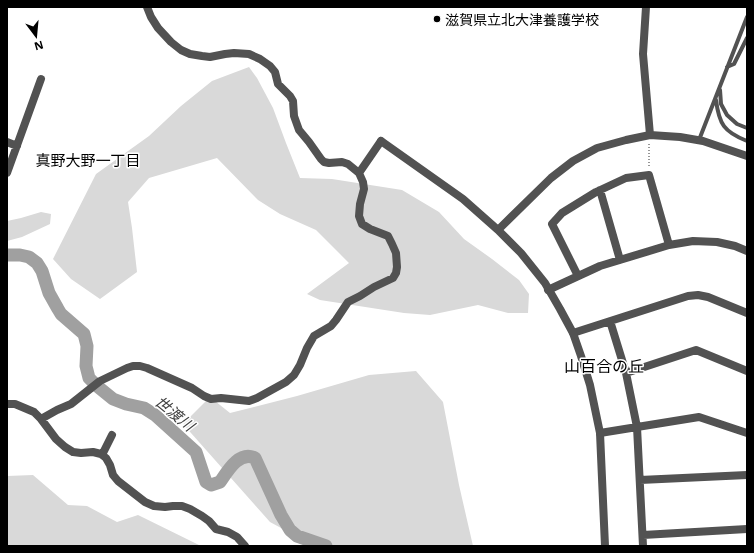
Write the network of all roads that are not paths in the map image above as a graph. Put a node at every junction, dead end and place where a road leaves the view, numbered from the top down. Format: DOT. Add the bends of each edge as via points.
graph roads {
  1 [pos="148,7"];
  2 [pos="646,7"];
  3 [pos="747,17"];
  4 [pos="747,38"];
  5 [pos="727,67"];
  6 [pos="41,79"];
  7 [pos="719,88"];
  8 [pos="715,98"];
  9 [pos="747,128"];
  10 [pos="650,135"];
  11 [pos="699,140"];
  12 [pos="747,141"];
  13 [pos="7,142"];
  14 [pos="17,146"];
  15 [pos="747,156"];
  16 [pos="7,173"];
  17 [pos="359,173"];
  18 [pos="600,190"];
  19 [pos="498,230"];
  20 [pos="670,245"];
  21 [pos="747,251"];
  22 [pos="620,260"];
  23 [pos="578,276"];
  24 [pos="548,290"];
  25 [pos="747,313"];
  26 [pos="610,321"];
  27 [pos="573,333"];
  28 [pos="747,371"];
  29 [pos="626,373"];
  30 [pos="7,404"];
  31 [pos="41,419"];
  32 [pos="637,427"];
  33 [pos="600,433"];
  34 [pos="747,433"];
  35 [pos="112,435"];
  36 [pos="102,455"];
  37 [pos="747,475"];
  38 [pos="640,480"];
  39 [pos="747,529"];
  40 [pos="643,535"];
  41 [pos="245,546"];
  42 [pos="605,546"];
  43 [pos="643,546"];
  1 -- 17 [label="street" via="158,28 181,50 206,57 234,53 249,54 270,66 278,84 293,101 294,116 299,130 321,159 329,163 342,162"];
  2 -- 10 [label="street" via="643,54"];
  3 -- 5 [label="lane"];
  4 -- 5 [label="lane" via="734,64"];
  5 -- 7 [label="lane"];
  6 -- 14 [label="street"];
  7 -- 8 [label="lane"];
  7 -- 9 [label="lane" via="721,104 727,115 737,124"];
  8 -- 11 [label="lane"];
  8 -- 12 [label="lane" via="724,127"];
  10 -- 11 [label="street"];
  10 -- 19 [label="street" via="597,148 573,161 551,178"];
  11 -- 15 [label="street"];
  13 -- 14 [label="street"];
  14 -- 16 [label="street"];
  17 -- 19 [label="street" via="381,141 463,198"];
  17 -- 31 [label="street" via="364,189 359,216 362,224 388,236 396,253 396,273 393,278 348,302 331,326 314,336 294,375 286,382 249,401 211,399 183,383 147,368 133,366 100,381 71,404"];
  18 -- 20 [label="street" via="626,178 649,175"];
  18 -- 22 [label="street"];
  18 -- 23 [label="street" via="562,213 552,224"];
  19 -- 24 [label="street" via="521,253"];
  20 -- 21 [label="street" via="717,242"];
  20 -- 22 [label="street"];
  22 -- 23 [label="street"];
  23 -- 24 [label="street"];
  24 -- 27 [label="street"];
  25 -- 26 [label="street" via="708,296 698,295"];
  26 -- 27 [label="street"];
  26 -- 29 [label="street"];
  27 -- 33 [label="street" via="590,384"];
  28 -- 29 [label="street" via="696,350"];
  29 -- 32 [label="street"];
  30 -- 31 [label="street" via="15,404 34,412"];
  31 -- 36 [label="street" via="56,439 73,452 93,452"];
  32 -- 33 [label="street"];
  32 -- 34 [label="street" via="698,417"];
  32 -- 38 [label="street"];
  33 -- 42 [label="street"];
  35 -- 36 [label="street"];
  36 -- 41 [label="street" via="118,481 145,502 154,506 182,506 190,509 209,521 216,529 237,537"];
  37 -- 38 [label="street"];
  38 -- 40 [label="street"];
  39 -- 40 [label="street"];
  40 -- 43 [label="street"];
}
